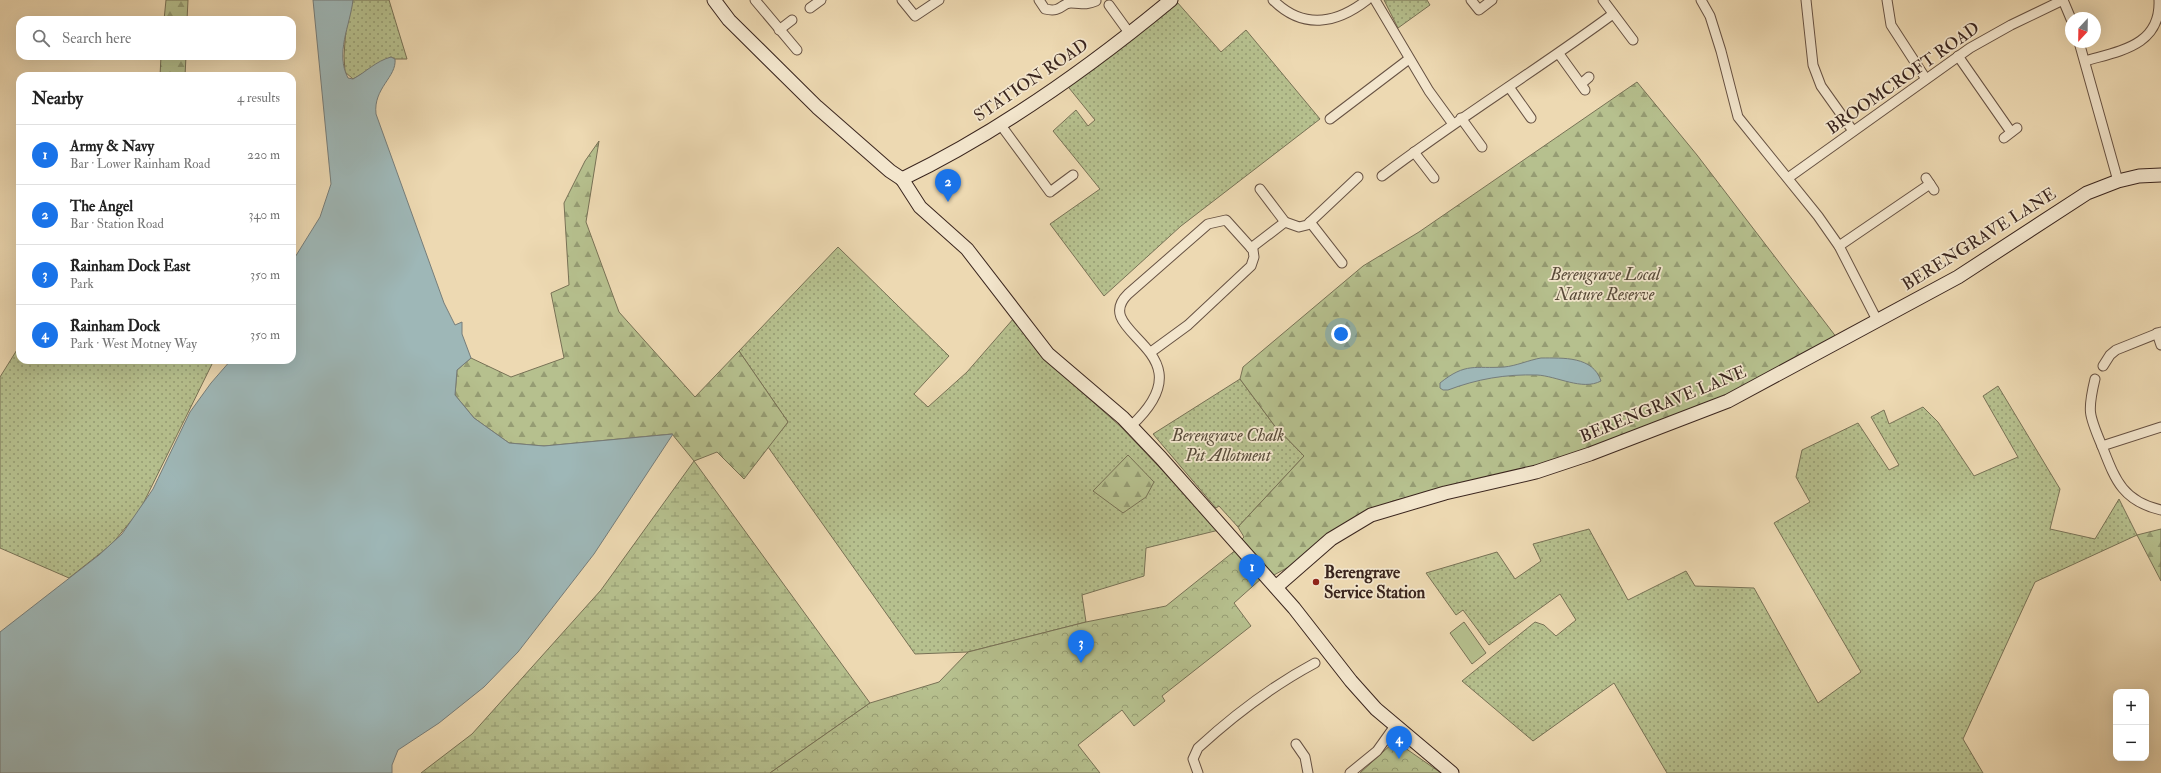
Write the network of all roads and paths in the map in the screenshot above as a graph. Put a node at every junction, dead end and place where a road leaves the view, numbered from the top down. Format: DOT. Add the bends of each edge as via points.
graph roads {
  1 [pos="714,0"];
  2 [pos="755,0"];
  3 [pos="821,0"];
  4 [pos="902,0"];
  5 [pos="939,0"];
  6 [pos="1039,0"];
  7 [pos="1171,0"];
  8 [pos="1273,0"];
  9 [pos="1367,0"];
  10 [pos="1375,0"];
  11 [pos="1471,0"];
  12 [pos="1492,0"];
  13 [pos="1603,0"];
  14 [pos="1701,0"];
  15 [pos="1806,0"];
  16 [pos="1887,0"];
  17 [pos="2063,0"];
  18 [pos="2159,0"];
  19 [pos="1096,1"];
  20 [pos="1110,2"];
  21 [pos="810,8"];
  22 [pos="2068,12"];
  23 [pos="1613,14"];
  24 [pos="792,20"];
  25 [pos="2159,23"];
  26 [pos="779,30"];
  27 [pos="1130,34"];
  28 [pos="1632,40"];
  29 [pos="2082,48"];
  30 [pos="797,50"];
  31 [pos="1559,54"];
  32 [pos="1958,56"];
  33 [pos="1409,59"];
  34 [pos="2085,61"];
  35 [pos="1590,77"];
  36 [pos="1926,79"];
  37 [pos="1509,87"];
  38 [pos="1461,118"];
  39 [pos="1530,118"];
  40 [pos="1330,119"];
  41 [pos="1000,124"];
  42 [pos="1453,124"];
  43 [pos="1853,131"];
  44 [pos="2011,133"];
  45 [pos="1482,147"];
  46 [pos="1414,152"];
  47 [pos="1073,175"];
  48 [pos="2161,175"];
  49 [pos="1382,176"];
  50 [pos="1358,177"];
  51 [pos="902,178"];
  52 [pos="1434,178"];
  53 [pos="1788,178"];
  54 [pos="2118,181"];
  55 [pos="1930,184"];
  56 [pos="1260,189"];
  57 [pos="1285,222"];
  58 [pos="1310,222"];
  59 [pos="1839,246"];
  60 [pos="1251,248"];
  61 [pos="1342,263"];
  62 [pos="1877,320"];
  63 [pos="2159,333"];
  64 [pos="2161,345"];
  65 [pos="1151,352"];
  66 [pos="2103,366"];
  67 [pos="2095,379"];
  68 [pos="1131,426"];
  69 [pos="2161,427"];
  70 [pos="2102,446"];
  71 [pos="2161,510"];
  72 [pos="1276,587"];
  73 [pos="1315,663"];
  74 [pos="1398,727"];
  75 [pos="1296,744"];
  76 [pos="1198,773"];
  77 [pos="1308,773"];
  78 [pos="1350,773"];
  79 [pos="1452,773"];
  1 -- 51 [label="street" via="729,20 817,107 890,171"];
  2 -- 26 [label="street"];
  3 -- 21 [label="street"];
  4 -- 5 [label="street" via="915,16"];
  6 -- 19 [label="street" via="1045,9 1054,10 1070,2 1085,5"];
  7 -- 27 [label="street, STATION ROAD"];
  8 -- 9 [label="street" via="1296,16 1322,21 1340,17"];
  10 -- 33 [label="street"];
  11 -- 12 [label="street" via="1478,10"];
  13 -- 23 [label="street"];
  14 -- 53 [label="street" via="1710,16 1738,117"];
  15 -- 43 [label="street" via="1813,65 1821,86"];
  16 -- 36 [label="street" via="1891,25"];
  17 -- 22 [label="street"];
  17 -- 32 [label="street, BROOMCROFT ROAD" via="2006,28"];
  18 -- 25 [label="street"];
  19 -- 20 [label="street" via="1102,6"];
  20 -- 27 [label="street"];
  23 -- 28 [label="street"];
  23 -- 31 [label="street"];
  24 -- 26 [label="street"];
  25 -- 34 [label="street" via="2148,37 2138,44"];
  26 -- 30 [label="street"];
  27 -- 41 [label="street, STATION ROAD"];
  29 -- 34 [label="street"];
  31 -- 35 [label="street" via="1583,87"];
  31 -- 37 [label="street"];
  32 -- 36 [label="street, BROOMCROFT ROAD"];
  32 -- 44 [label="street"];
  33 -- 40 [label="street"];
  33 -- 42 [label="street"];
  34 -- 54 [label="street"];
  36 -- 43 [label="street, BROOMCROFT ROAD"];
  37 -- 38 [label="street"];
  37 -- 39 [label="street"];
  38 -- 42 [label="street"];
  38 -- 45 [label="street"];
  41 -- 47 [label="street" via="1050,192"];
  41 -- 51 [label="street, STATION ROAD" via="932,164"];
  42 -- 46 [label="street"];
  43 -- 53 [label="street, BROOMCROFT ROAD"];
  46 -- 49 [label="street"];
  46 -- 52 [label="street"];
  48 -- 54 [label="street, BERENGRAVE LANE" via="2139,176"];
  50 -- 58 [label="street"];
  51 -- 68 [label="street" via="920,207 967,249 1048,354"];
  53 -- 59 [label="street"];
  54 -- 62 [label="street, BERENGRAVE LANE" via="2087,193 1958,277"];
  55 -- 59 [label="street"];
  56 -- 57 [label="street"];
  57 -- 58 [label="street" via="1299,227"];
  57 -- 60 [label="street"];
  58 -- 61 [label="street"];
  59 -- 62 [label="street"];
  60 -- 65 [label="street" via="1254,256 1251,266 1188,325"];
  60 -- 65 [label="street" via="1226,220 1208,224 1126,296 1119,307 1121,320"];
  62 -- 72 [label="street, BERENGRAVE LANE" via="1749,391 1704,411 1536,472 1438,495 1371,515 1331,539"];
  63 -- 64 [label="street"];
  63 -- 66 [label="street" via="2116,350"];
  65 -- 68 [label="street" via="1159,374 1158,390 1151,406"];
  67 -- 70 [label="street" via="2090,398 2090,416"];
  68 -- 72 [label="street"];
  69 -- 70 [label="street"];
  70 -- 71 [label="street" via="2119,486 2130,496"];
  72 -- 74 [label="street" via="1351,681 1376,709"];
  73 -- 76 [label="street" via="1254,701 1198,748 1193,758"];
  74 -- 78 [label="street" via="1392,730 1377,751"];
  74 -- 79 [label="street"];
  75 -- 77 [label="street" via="1305,756"];
}
